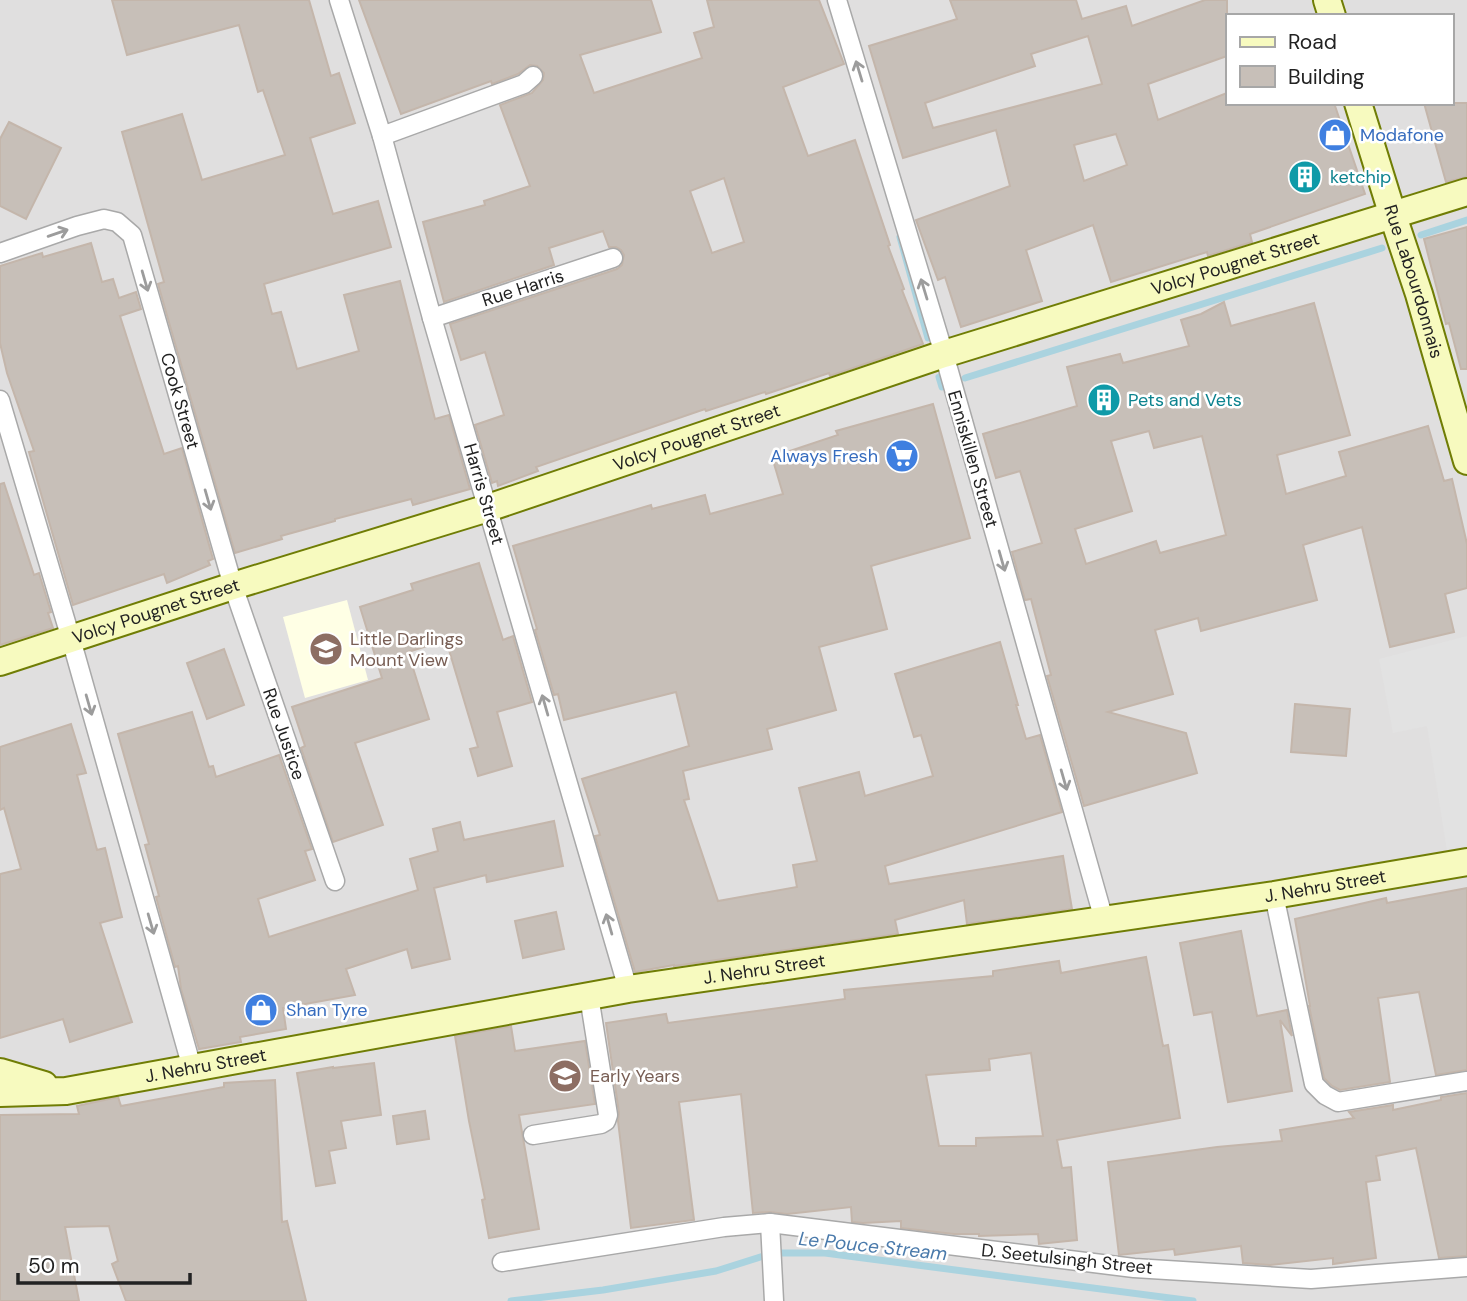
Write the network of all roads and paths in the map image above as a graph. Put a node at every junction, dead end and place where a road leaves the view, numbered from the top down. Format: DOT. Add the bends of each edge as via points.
graph roads {
  1 [pos="339,0"];
  2 [pos="837,0"];
  3 [pos="533,76"];
  4 [pos="1360,105"];
  5 [pos="382,136"];
  6 [pos="1467,192"];
  7 [pos="1393,215"];
  8 [pos="0,253"];
  9 [pos="613,258"];
  10 [pos="432,318"];
  11 [pos="944,354"];
  12 [pos="0,400"];
  13 [pos="1467,461"];
  14 [pos="488,508"];
  15 [pos="233,586"];
  16 [pos="71,639"];
  17 [pos="0,662"];
  18 [pos="1467,862"];
  19 [pos="335,881"];
  20 [pos="1274,895"];
  21 [pos="1104,920"];
  22 [pos="628,989"];
  23 [pos="589,996"];
  24 [pos="192,1068"];
  25 [pos="0,1072"];
  26 [pos="1467,1081"];
  27 [pos="66,1091"];
  28 [pos="0,1093"];
  29 [pos="533,1136"];
  30 [pos="770,1223"];
  31 [pos="502,1262"];
  32 [pos="1467,1267"];
  33 [pos="774,1301"];
  1 -- 5 [label="street, Harris Street"];
  11 -- 2 [label="street, Enniskillen Street, one-way"];
  3 -- 5 [label="street" via="524,84"];
  4 -- 7 [label="main road, Rue Labourdonnais"];
  5 -- 10 [label="street, Harris Street"];
  6 -- 7 [label="main road, Volcy Pougnet Street"];
  7 -- 11 [label="main road, Volcy Pougnet Street"];
  7 -- 13 [label="main road, Rue Labourdonnais"];
  8 -- 15 [label="street, Cook Street, one-way" via="104,219 117,222 132,235"];
  9 -- 10 [label="street, Rue Harris"];
  10 -- 14 [label="street, Harris Street"];
  11 -- 14 [label="main road, Volcy Pougnet Street"];
  11 -- 21 [label="street, Enniskillen Street, one-way"];
  12 -- 16 [label="street"];
  14 -- 15 [label="main road, Volcy Pougnet Street"];
  22 -- 14 [label="street, Harris Street, one-way"];
  15 -- 16 [label="main road, Volcy Pougnet Street"];
  15 -- 19 [label="street, Rue Justice"];
  16 -- 17 [label="main road, Volcy Pougnet Street"];
  16 -- 24 [label="street, one-way"];
  18 -- 20 [label="main road, J. Nehru Street"];
  20 -- 21 [label="main road, J. Nehru Street"];
  20 -- 26 [label="street" via="1314,1083 1325,1095 1338,1102"];
  21 -- 22 [label="main road, J. Nehru Street"];
  22 -- 23 [label="main road, J. Nehru Street"];
  23 -- 24 [label="main road, J. Nehru Street"];
  23 -- 29 [label="street" via="606,1121"];
  24 -- 27 [label="main road, J. Nehru Street"];
  25 -- 27 [label="main road"];
  27 -- 28 [label="main road, J. Nehru Street"];
  30 -- 31 [label="street, D. Seetulsingh Street"];
  30 -- 32 [label="street, D. Seetulsingh Street" via="1134,1268 1311,1279"];
  30 -- 33 [label="street"];
}
